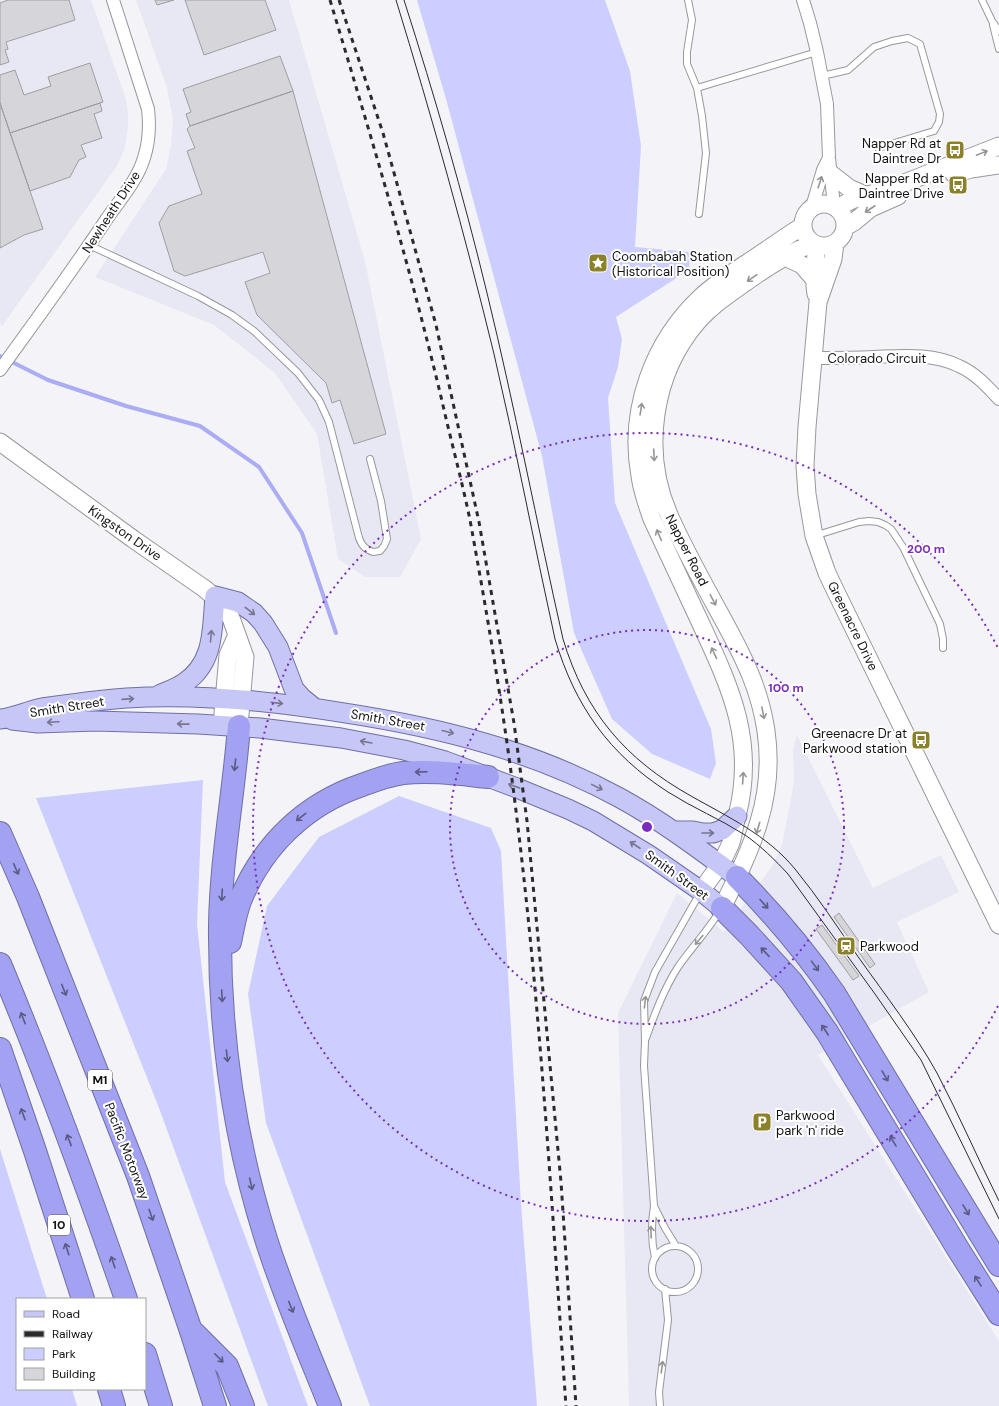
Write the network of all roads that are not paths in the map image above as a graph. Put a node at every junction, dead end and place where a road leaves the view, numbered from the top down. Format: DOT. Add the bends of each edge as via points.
graph roads {
  1 [pos="113,0"];
  2 [pos="688,0"];
  3 [pos="803,0"];
  4 [pos="982,0"];
  5 [pos="992,21"];
  6 [pos="999,31"];
  7 [pos="999,49"];
  8 [pos="818,52"];
  9 [pos="822,76"];
  10 [pos="697,88"];
  11 [pos="999,146"];
  12 [pos="878,148"];
  13 [pos="999,165"];
  14 [pos="830,166"];
  15 [pos="866,196"];
  16 [pos="812,207"];
  17 [pos="835,207"];
  18 [pos="699,214"];
  19 [pos="802,226"];
  20 [pos="845,227"];
  21 [pos="835,243"];
  22 [pos="814,244"];
  23 [pos="89,245"];
  24 [pos="785,257"];
  25 [pos="815,280"];
  26 [pos="818,302"];
  27 [pos="813,358"];
  28 [pos="0,370"];
  29 [pos="999,398"];
  30 [pos="0,442"];
  31 [pos="370,459"];
  32 [pos="814,536"];
  33 [pos="214,596"];
  34 [pos="943,648"];
  35 [pos="154,697"];
  36 [pos="232,698"];
  37 [pos="313,707"];
  38 [pos="2,719"];
  39 [pos="230,726"];
  40 [pos="488,777"];
  41 [pos="737,816"];
  42 [pos="674,831"];
  43 [pos="0,833"];
  44 [pos="728,870"];
  45 [pos="701,891"];
  46 [pos="722,908"];
  47 [pos="999,925"];
  48 [pos="0,964"];
  49 [pos="220,974"];
  50 [pos="645,1041"];
  51 [pos="0,1049"];
  52 [pos="654,1206"];
  53 [pos="676,1246"];
  54 [pos="655,1258"];
  55 [pos="999,1265"];
  56 [pos="665,1289"];
  57 [pos="83,1298"];
  58 [pos="126,1298"];
  59 [pos="999,1314"];
  60 [pos="191,1331"];
  61 [pos="146,1357"];
  62 [pos="109,1390"];
  63 [pos="114,1406"];
  64 [pos="161,1406"];
  65 [pos="215,1406"];
  66 [pos="243,1406"];
  67 [pos="330,1406"];
  68 [pos="660,1406"];
  1 -- 23 [label="street, Newheath Drive" via="148,109 148,136 144,158 138,171"];
  2 -- 10 [label="lane" via="692,20 687,64"];
  3 -- 8 [label="street"];
  4 -- 5 [label="lane"];
  5 -- 6 [label="lane"];
  5 -- 7 [label="lane"];
  8 -- 9 [label="street"];
  8 -- 10 [label="lane"];
  9 -- 12 [label="lane" via="848,70 874,47 892,41 908,38 920,44 940,114 939,122 934,131"];
  9 -- 14 [label="street" via="827,104"];
  10 -- 18 [label="lane" via="706,153"];
  15 -- 11 [label="main road, one-way"];
  13 -- 20 [label="main road, one-way" via="957,173 895,197 871,208"];
  14 -- 15 [label="main road" via="849,188"];
  16 -- 14 [label="street, one-way" via="823,170"];
  14 -- 17 [label="street"];
  15 -- 17 [label="main road"];
  16 -- 17 [label="main road" via="822,204"];
  16 -- 19 [label="main road" via="806,212"];
  17 -- 20 [label="main road" via="842,213"];
  19 -- 22 [label="main road" via="807,239"];
  41 -- 19 [label="main road, Napper Road, one-way" via="744,758 736,707 721,667 652,519 640,475 638,430 645,387 652,368 665,341 687,311 722,280"];
  20 -- 21 [label="main road" via="840,239"];
  21 -- 22 [label="main road" via="829,246"];
  21 -- 26 [label="main road, Greenacre Drive" via="833,259"];
  22 -- 24 [label="main road, Napper Road"];
  22 -- 25 [label="main road, Greenacre Drive"];
  23 -- 28 [label="street, Newheath Drive"];
  23 -- 31 [label="lane" via="198,296 232,315 254,331 298,373 319,400 329,422 362,545 373,552 380,550 387,538 381,500"];
  24 -- 25 [label="main road" via="802,265"];
  24 -- 44 [label="main road, Napper Road, one-way" via="714,305 687,336 671,364 658,399 654,439 657,477 669,516 758,690 767,733 768,760 764,802 756,834"];
  25 -- 26 [label="main road, Greenacre Drive"];
  26 -- 27 [label="main road, Greenacre Drive"];
  27 -- 29 [label="street, Colorado Circuit" via="920,356 940,359 959,366 975,376"];
  27 -- 32 [label="main road, Greenacre Drive" via="805,466"];
  30 -- 33 [label="main road, Kingston Drive"];
  32 -- 34 [label="lane" via="864,522 878,522 891,529 903,547 940,624"];
  32 -- 47 [label="main road, Greenacre Drive" via="827,573"];
  35 -- 33 [label="main road, one-way" via="184,683 206,658 211,640"];
  33 -- 36 [label="main road, Kingston Drive" via="231,618 245,657"];
  33 -- 37 [label="main road, one-way" via="238,602 263,623 278,647 294,689"];
  35 -- 36 [label="main road, Smith Street"];
  38 -- 35 [label="main road, Smith Street, one-way" via="39,709"];
  36 -- 37 [label="main road, Smith Street, one-way"];
  36 -- 39 [label="main road, Kingston Drive"];
  37 -- 42 [label="main road, Smith Street, one-way" via="423,726 521,754 619,797"];
  39 -- 38 [label="main road, Smith Street, one-way" via="96,721 38,723"];
  40 -- 39 [label="main road, Smith Street, one-way" via="445,761 389,747 310,734"];
  39 -- 49 [label="highway, one-way"];
  45 -- 40 [label="main road, Smith Street, one-way" via="643,851 593,821 539,796"];
  40 -- 49 [label="highway, one-way" via="439,772 387,776 331,798 297,820 270,849 248,883 233,923"];
  42 -- 41 [label="main road, one-way" via="713,833 722,830"];
  41 -- 44 [label="main road, Napper Road"];
  42 -- 44 [label="main road, Smith Street"];
  43 -- 60 [label="highway, Pacific Motorway / M1, one-way" via="28,897 138,1176"];
  44 -- 45 [label="main road, Napper Road"];
  44 -- 46 [label="main road, Napper Road"];
  44 -- 55 [label="highway, one-way" via="760,900 791,935 826,981 862,1036"];
  45 -- 46 [label="main road, Smith Street"];
  50 -- 45 [label="lane, one-way" via="646,992"];
  46 -- 50 [label="lane, one-way" via="669,982"];
  59 -- 46 [label="highway, one-way" via="819,1021 791,981"];
  58 -- 48 [label="highway, one-way" via="89,1193"];
  49 -- 67 [label="highway, one-way" via="228,1068 254,1197 282,1285"];
  50 -- 52 [label="lane" via="644,1066"];
  57 -- 51 [label="highway, 10, one-way"];
  52 -- 53 [label="lane"];
  54 -- 52 [label="lane, one-way" via="651,1222"];
  53 -- 54 [label="lane" via="664,1249"];
  53 -- 56 [label="lane" via="693,1254 698,1274 691,1286 685,1290 671,1292"];
  54 -- 56 [label="lane" via="652,1272 659,1285"];
  68 -- 56 [label="lane, one-way" via="659,1392 668,1320"];
  60 -- 65 [label="highway, Pacific Motorway / M1"];
  60 -- 66 [label="highway, one-way" via="227,1366"];
  61 -- 64 [label="highway"];
  62 -- 63 [label="highway"];
}
